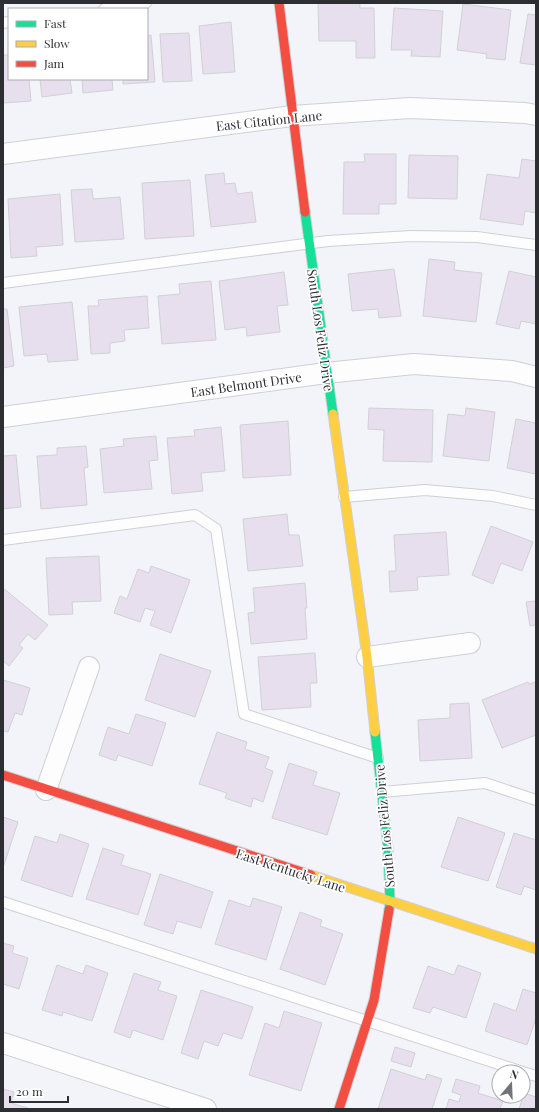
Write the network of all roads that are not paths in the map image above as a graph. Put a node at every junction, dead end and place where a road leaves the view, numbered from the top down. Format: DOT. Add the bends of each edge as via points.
graph roads {
  1 [pos="146,3"];
  2 [pos="279,3"];
  3 [pos="111,8"];
  4 [pos="536,115"];
  5 [pos="292,116"];
  6 [pos="3,154"];
  7 [pos="309,243"];
  8 [pos="536,245"];
  9 [pos="3,283"];
  10 [pos="326,373"];
  11 [pos="536,377"];
  12 [pos="3,417"];
  13 [pos="344,497"];
  14 [pos="536,505"];
  15 [pos="3,540"];
  16 [pos="470,643"];
  17 [pos="367,657"];
  18 [pos="89,667"];
  19 [pos="378,758"];
  20 [pos="3,775"];
  21 [pos="46,790"];
  22 [pos="382,792"];
  23 [pos="536,800"];
  24 [pos="3,902"];
  25 [pos="390,902"];
  26 [pos="536,948"];
  27 [pos="368,1022"];
  28 [pos="3,1043"];
  29 [pos="498,1064"];
  30 [pos="206,1109"];
  31 [pos="339,1109"];
  1 -- 3 [label="lane"];
  2 -- 5 [label="street, South Los Feliz Drive"];
  4 -- 5 [label="street, East Citation Lane" via="410,108"];
  5 -- 6 [label="street, East Citation Lane"];
  5 -- 7 [label="street, South Los Feliz Drive"];
  7 -- 8 [label="lane" via="411,236 477,238"];
  7 -- 9 [label="lane"];
  7 -- 10 [label="street, South Los Feliz Drive"];
  10 -- 11 [label="street, East Belmont Drive" via="414,364 512,371"];
  10 -- 12 [label="street, East Belmont Drive"];
  10 -- 13 [label="street, South Los Feliz Drive"];
  13 -- 14 [label="lane" via="425,490 493,496"];
  13 -- 17 [label="street, South Los Feliz Drive"];
  15 -- 19 [label="lane" via="195,515 216,529 244,714"];
  16 -- 17 [label="street"];
  17 -- 19 [label="street, South Los Feliz Drive"];
  18 -- 21 [label="street"];
  19 -- 22 [label="street, South Los Feliz Drive"];
  20 -- 21 [label="street, East Kentucky Lane"];
  21 -- 25 [label="street, East Kentucky Lane"];
  22 -- 23 [label="lane" via="485,783"];
  22 -- 25 [label="street, South Los Feliz Drive"];
  24 -- 27 [label="lane"];
  25 -- 26 [label="street, East Kentucky Lane"];
  25 -- 27 [label="street, South Los Feliz Drive"];
  27 -- 29 [label="lane"];
  27 -- 31 [label="street, South Los Feliz Drive"];
  28 -- 30 [label="street"];
}
